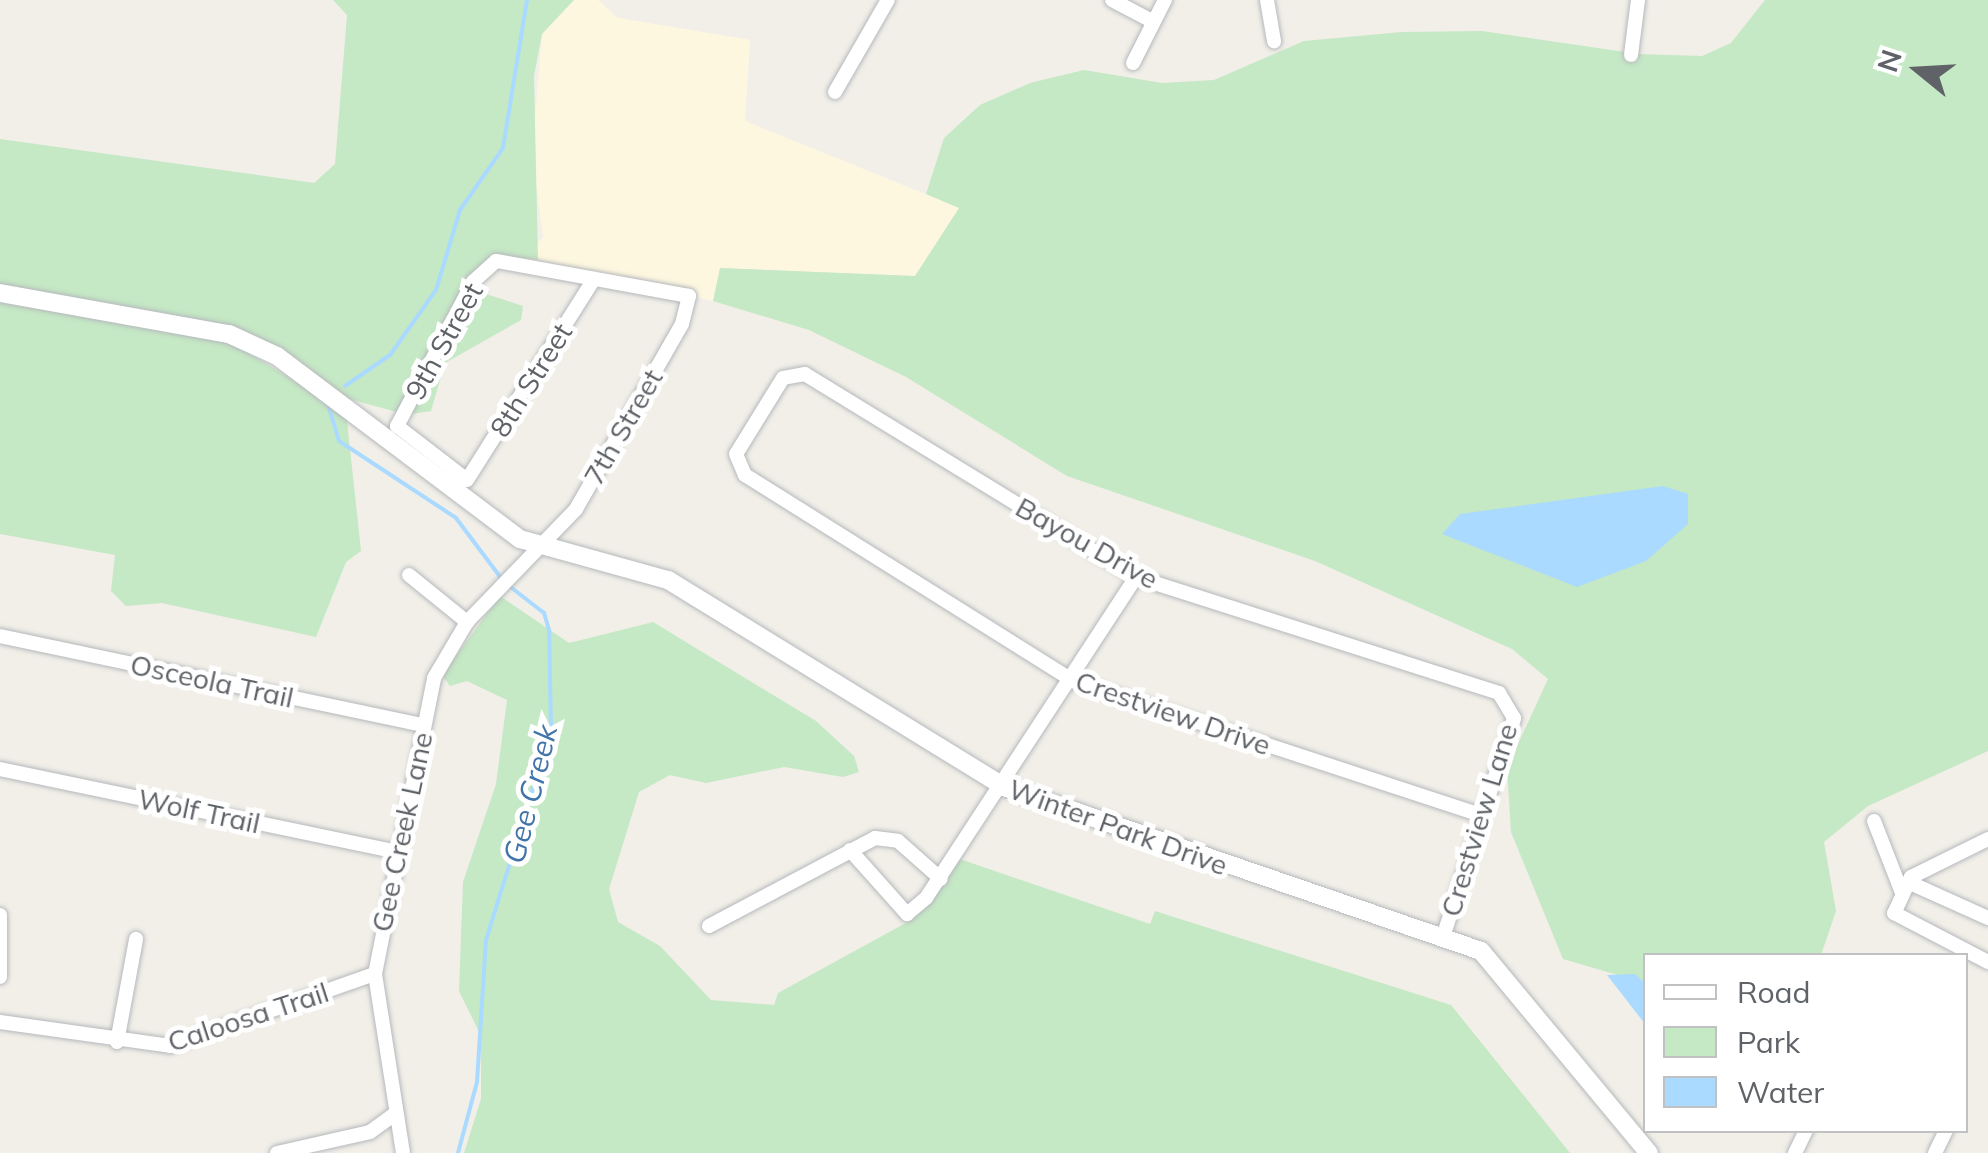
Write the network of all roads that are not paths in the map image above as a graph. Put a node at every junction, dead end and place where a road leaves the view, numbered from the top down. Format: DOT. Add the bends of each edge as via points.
graph roads {
  1 [pos="1112,0"];
  2 [pos="1165,0"];
  3 [pos="1267,0"];
  4 [pos="1638,0"];
  5 [pos="886,1"];
  6 [pos="1150,20"];
  7 [pos="1274,41"];
  8 [pos="1631,55"];
  9 [pos="1133,64"];
  10 [pos="835,92"];
  11 [pos="594,279"];
  12 [pos="0,293"];
  13 [pos="736,466"];
  14 [pos="467,480"];
  15 [pos="540,548"];
  16 [pos="409,574"];
  17 [pos="1136,576"];
  18 [pos="467,622"];
  19 [pos="0,636"];
  20 [pos="1073,681"];
  21 [pos="1511,703"];
  22 [pos="423,725"];
  23 [pos="0,770"];
  24 [pos="1004,787"];
  25 [pos="1481,815"];
  26 [pos="1874,820"];
  27 [pos="1988,838"];
  28 [pos="850,850"];
  29 [pos="397,852"];
  30 [pos="941,878"];
  31 [pos="1905,888"];
  32 [pos="0,915"];
  33 [pos="1988,918"];
  34 [pos="709,926"];
  35 [pos="1443,937"];
  36 [pos="136,939"];
  37 [pos="1988,962"];
  38 [pos="375,974"];
  39 [pos="0,977"];
  40 [pos="0,1022"];
  41 [pos="117,1042"];
  42 [pos="395,1114"];
  43 [pos="276,1153"];
  44 [pos="403,1153"];
  45 [pos="1649,1153"];
  1 -- 6 [label="street"];
  2 -- 6 [label="street"];
  3 -- 7 [label="street"];
  4 -- 8 [label="street"];
  5 -- 10 [label="street"];
  6 -- 9 [label="street"];
  11 -- 14 [label="street, 8th Street"];
  11 -- 14 [label="street, 9th Street" via="496,261 473,282 397,426"];
  11 -- 15 [label="street, 7th Street" via="688,296 682,324 576,509"];
  12 -- 15 [label="street" via="229,334 277,356"];
  13 -- 17 [label="street, Bayou Drive" via="783,378 805,374"];
  13 -- 20 [label="street, Crestview Drive"];
  15 -- 18 [label="street, Gee Creek Lane"];
  15 -- 24 [label="street, Winter Park Drive" via="668,580"];
  16 -- 18 [label="street"];
  17 -- 20 [label="street"];
  17 -- 21 [label="street, Bayou Drive"];
  18 -- 22 [label="street, Gee Creek Lane" via="434,678"];
  19 -- 22 [label="street, Osceola Trail"];
  20 -- 24 [label="street"];
  20 -- 25 [label="street, Crestview Drive"];
  21 -- 25 [label="street, Crestview Lane"];
  22 -- 29 [label="street, Gee Creek Lane"];
  23 -- 29 [label="street, Wolf Trail"];
  24 -- 30 [label="street"];
  24 -- 35 [label="street, Winter Park Drive"];
  25 -- 35 [label="street, Crestview Lane"];
  26 -- 31 [label="street"];
  27 -- 31 [label="street"];
  28 -- 30 [label="street" via="884,837"];
  28 -- 30 [label="street" via="906,914"];
  28 -- 34 [label="street"];
  29 -- 38 [label="street, Gee Creek Lane"];
  31 -- 33 [label="street"];
  31 -- 37 [label="street" via="1900,921"];
  32 -- 39 [label="street"];
  35 -- 45 [label="street, Winter Park Drive" via="1509,974"];
  36 -- 41 [label="street"];
  38 -- 41 [label="street, Caloosa Trail" via="192,1041"];
  38 -- 42 [label="street, Gee Creek Lane" via="399,1086"];
  40 -- 41 [label="street, Caloosa Trail"];
  42 -- 43 [label="street" via="370,1132"];
  42 -- 44 [label="street, Gee Creek Lane"];
}
